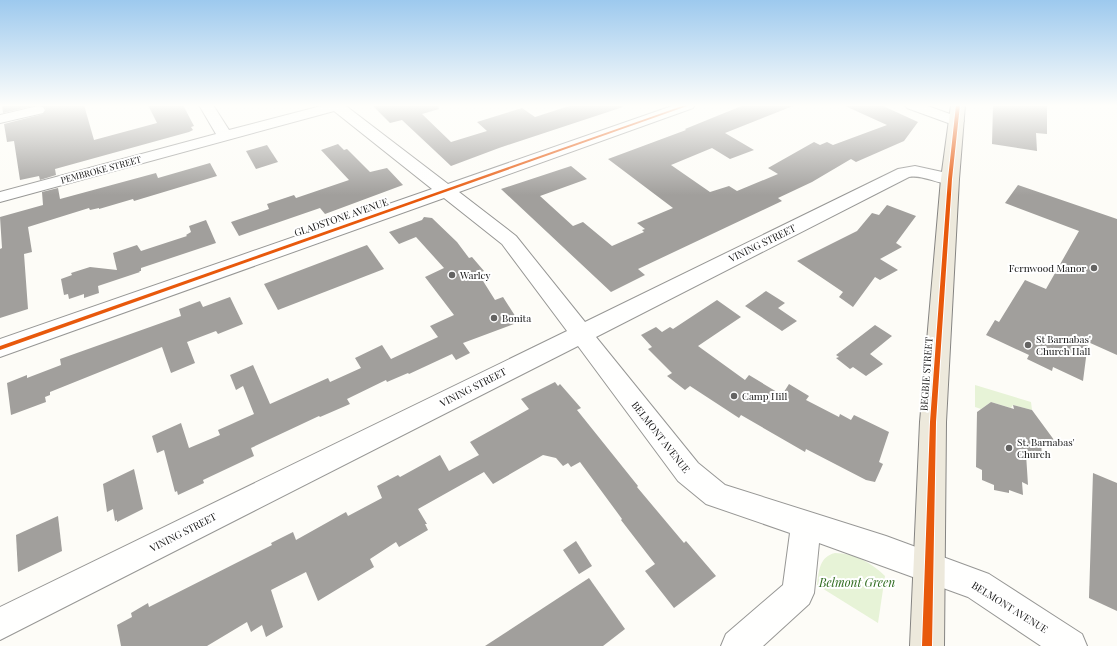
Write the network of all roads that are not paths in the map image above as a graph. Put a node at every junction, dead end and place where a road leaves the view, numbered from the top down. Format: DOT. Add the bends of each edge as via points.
graph roads {
  1 [pos="228,135"];
  2 [pos="377,135"];
  3 [pos="603,135"];
  4 [pos="955,135"];
  5 [pos="225,136"];
  6 [pos="950,180"];
  7 [pos="447,190"];
  8 [pos="0,197"];
  9 [pos="580,333"];
  10 [pos="0,348"];
  11 [pos="806,524"];
  12 [pos="929,567"];
  13 [pos="0,624"];
  14 [pos="738,646"];
  15 [pos="926,646"];
  16 [pos="1070,646"];
  1 -- 5 [label="street, PEMBROKE STREET"];
  2 -- 7 [label="street, BELMONT AVENUE"];
  3 -- 7 [label="street, GLADSTONE AVENUE"];
  4 -- 6 [label="main road, BEGBIE STREET"];
  5 -- 8 [label="street, PEMBROKE STREET"];
  6 -- 9 [label="street, VINING STREET" via="915,171 904,173"];
  6 -- 12 [label="main road, BEGBIE STREET" via="933,422"];
  7 -- 9 [label="street, BELMONT AVENUE" via="509,240"];
  7 -- 10 [label="street, GLADSTONE AVENUE"];
  9 -- 11 [label="street, BELMONT AVENUE" via="688,472 716,495"];
  9 -- 13 [label="street, VINING STREET"];
  11 -- 12 [label="street, BELMONT AVENUE"];
  11 -- 14 [label="street" via="798,593"];
  12 -- 15 [label="main road, BEGBIE STREET"];
  12 -- 16 [label="street, BELMONT AVENUE" via="978,585"];
}
